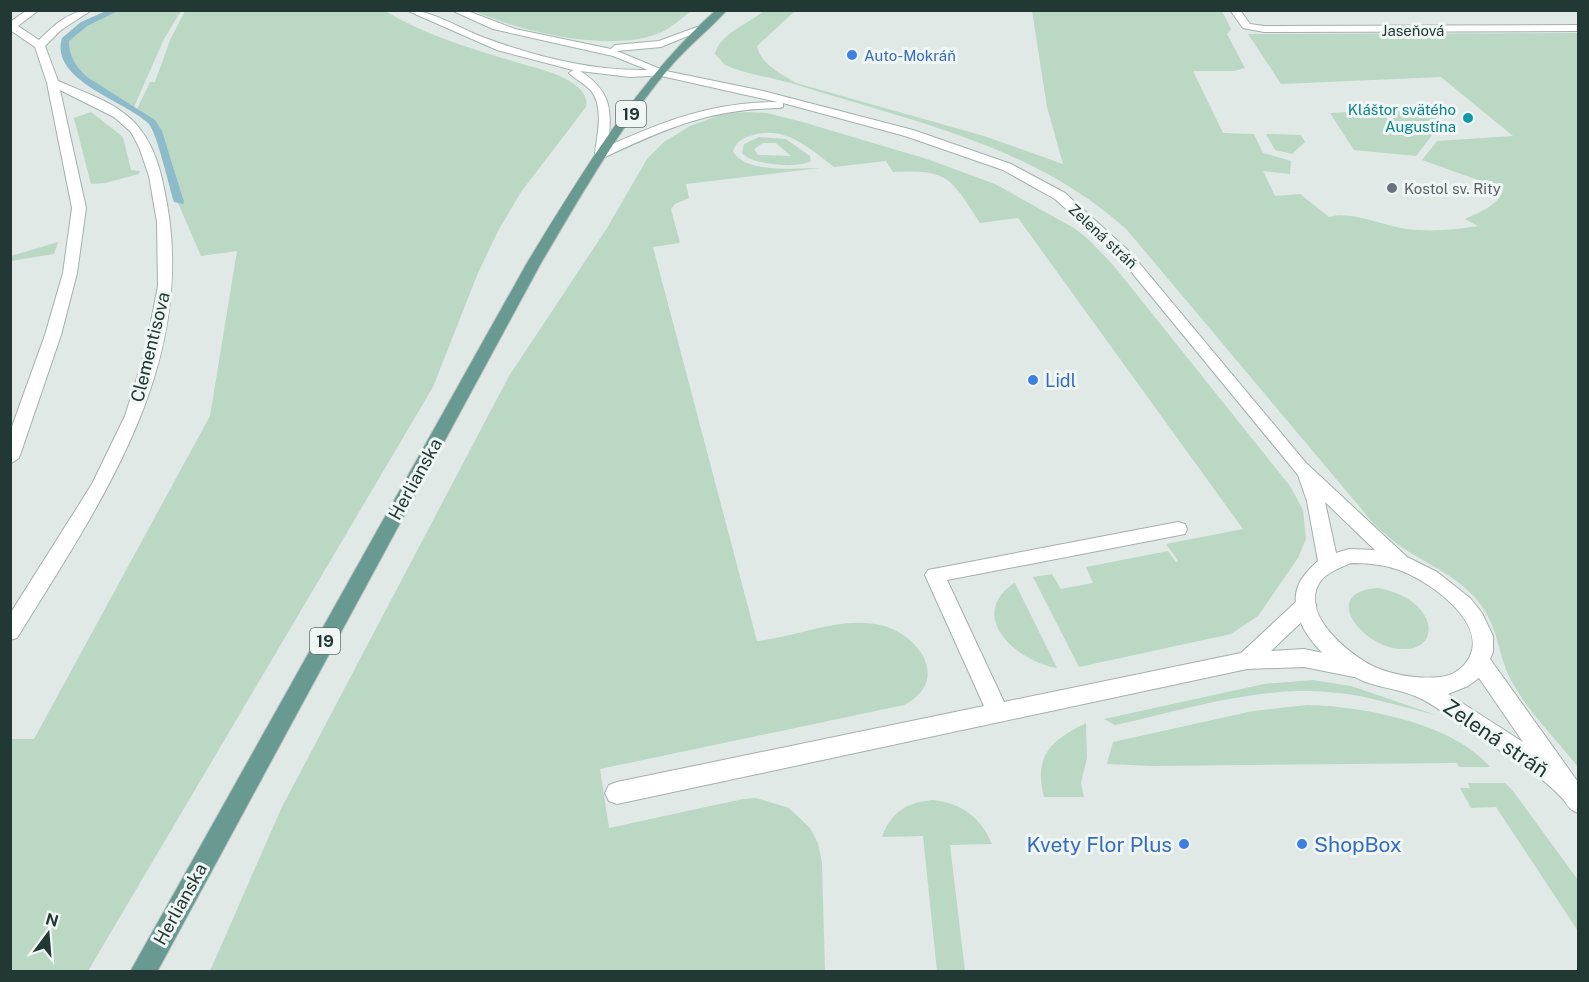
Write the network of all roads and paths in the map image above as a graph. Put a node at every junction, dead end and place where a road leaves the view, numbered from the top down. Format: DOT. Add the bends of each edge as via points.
graph roads {
  1 [pos="24,10"];
  2 [pos="34,10"];
  3 [pos="87,10"];
  4 [pos="411,10"];
  5 [pos="456,10"];
  6 [pos="722,10"];
  7 [pos="1235,10"];
  8 [pos="10,14"];
  9 [pos="12,25"];
  10 [pos="1578,28"];
  11 [pos="697,30"];
  12 [pos="40,45"];
  13 [pos="590,48"];
  14 [pos="565,67"];
  15 [pos="661,73"];
  16 [pos="53,83"];
  17 [pos="827,110"];
  18 [pos="602,154"];
  19 [pos="10,458"];
  20 [pos="1303,469"];
  21 [pos="1179,529"];
  22 [pos="1328,562"];
  23 [pos="1400,562"];
  24 [pos="1306,605"];
  25 [pos="10,632"];
  26 [pos="1247,660"];
  27 [pos="1480,662"];
  28 [pos="1359,669"];
  29 [pos="1421,688"];
  30 [pos="998,712"];
  31 [pos="617,793"];
  32 [pos="1574,796"];
  33 [pos="143,972"];
  1 -- 8 [label="street"];
  2 -- 9 [label="street"];
  3 -- 12 [label="street" via="57,28"];
  4 -- 14 [label="street" via="454,30"];
  5 -- 13 [label="street" via="498,27"];
  6 -- 11 [label="main road, Herlianska / 19"];
  7 -- 10 [label="street, Jaseňová" via="1247,26 1289,31"];
  9 -- 12 [label="street"];
  11 -- 13 [label="street" via="648,46"];
  11 -- 15 [label="main road, Herlianska / 19"];
  12 -- 16 [label="street"];
  13 -- 15 [label="street" via="636,60"];
  14 -- 15 [label="street" via="614,75"];
  14 -- 18 [label="street" via="590,81 602,98"];
  15 -- 17 [label="street"];
  15 -- 18 [label="main road, Herlianska / 19"];
  16 -- 19 [label="street" via="79,208 73,262 53,335"];
  16 -- 25 [label="street, Clementisova" via="111,111 130,124 142,141 156,179 167,239 167,272 148,367 127,431 79,521"];
  17 -- 18 [label="street" via="756,105 718,108 683,118"];
  17 -- 20 [label="street, Zelená stráň" via="984,159 1060,196 1148,279"];
  18 -- 33 [label="main road, Herlianska / 19" via="534,263"];
  20 -- 22 [label="street, Zelená stráň" via="1316,501"];
  20 -- 23 [label="street, Zelená stráň"];
  21 -- 30 [label="street" via="934,575"];
  22 -- 23 [label="street, Zelená stráň" via="1349,556 1373,556"];
  22 -- 24 [label="street" via="1314,572 1306,587"];
  23 -- 27 [label="street, Zelená stráň" via="1447,586 1466,605 1478,624 1483,644"];
  24 -- 26 [label="street"];
  24 -- 28 [label="street, Zelená stráň" via="1315,628"];
  26 -- 28 [label="street" via="1304,658"];
  26 -- 30 [label="street"];
  27 -- 29 [label="street, Zelená stráň" via="1467,676 1447,686"];
  27 -- 32 [label="street, Zelená stráň"];
  28 -- 29 [label="street, Zelená stráň" via="1390,682"];
  29 -- 32 [label="street, Zelená stráň" via="1514,748"];
  30 -- 31 [label="street"];
}
